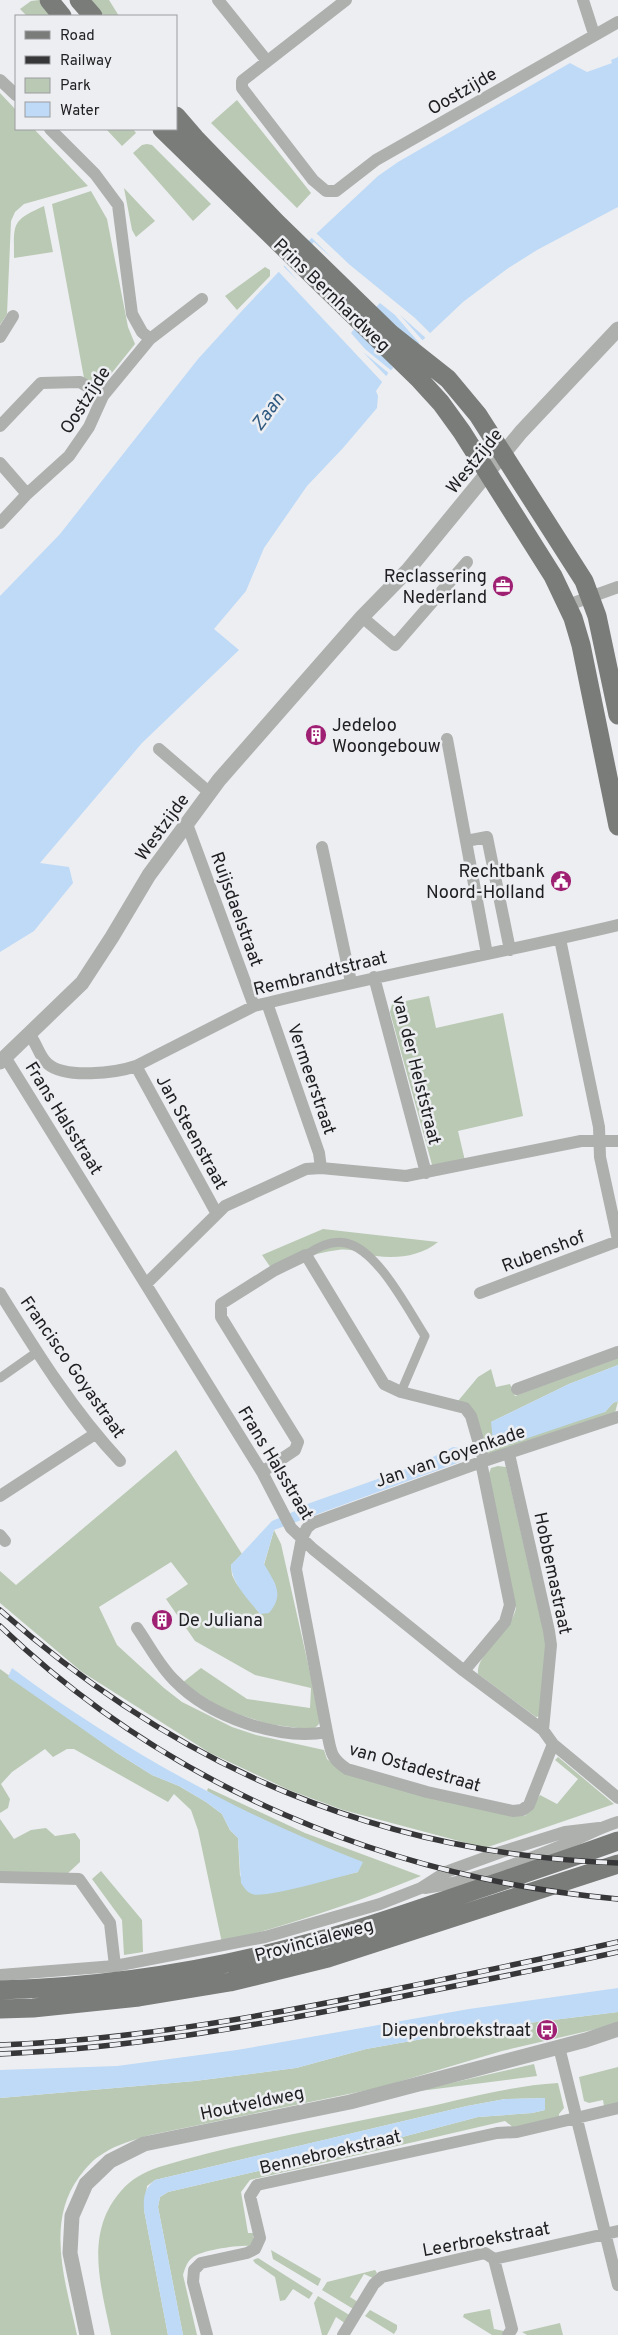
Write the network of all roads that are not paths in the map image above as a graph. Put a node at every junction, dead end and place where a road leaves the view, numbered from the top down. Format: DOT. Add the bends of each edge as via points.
graph roads {
  1 [pos="50,0"];
  2 [pos="79,0"];
  3 [pos="218,0"];
  4 [pos="346,0"];
  5 [pos="582,0"];
  6 [pos="61,15"];
  7 [pos="92,15"];
  8 [pos="618,22"];
  9 [pos="594,34"];
  10 [pos="267,61"];
  11 [pos="0,80"];
  12 [pos="15,94"];
  13 [pos="178,118"];
  14 [pos="51,130"];
  15 [pos="163,130"];
  16 [pos="273,228"];
  17 [pos="202,299"];
  18 [pos="13,316"];
  19 [pos="618,330"];
  20 [pos="0,337"];
  21 [pos="150,339"];
  22 [pos="426,374"];
  23 [pos="103,396"];
  24 [pos="0,426"];
  25 [pos="503,455"];
  26 [pos="0,463"];
  27 [pos="489,473"];
  28 [pos="27,494"];
  29 [pos="0,523"];
  30 [pos="467,562"];
  31 [pos="618,587"];
  32 [pos="591,598"];
  33 [pos="568,606"];
  34 [pos="362,618"];
  35 [pos="618,716"];
  36 [pos="446,739"];
  37 [pos="159,749"];
  38 [pos="210,793"];
  39 [pos="187,824"];
  40 [pos="618,826"];
  41 [pos="466,841"];
  42 [pos="322,847"];
  43 [pos="618,925"];
  44 [pos="560,939"];
  45 [pos="510,950"];
  46 [pos="487,954"];
  47 [pos="374,977"];
  48 [pos="351,982"];
  49 [pos="260,1004"];
  50 [pos="29,1034"];
  51 [pos="3,1060"];
  52 [pos="136,1066"];
  53 [pos="618,1141"];
  54 [pos="598,1142"];
  55 [pos="322,1168"];
  56 [pos="426,1173"];
  57 [pos="217,1214"];
  58 [pos="618,1241"];
  59 [pos="306,1255"];
  60 [pos="146,1284"];
  61 [pos="0,1293"];
  62 [pos="480,1293"];
  63 [pos="38,1352"];
  64 [pos="618,1352"];
  65 [pos="0,1378"];
  66 [pos="518,1389"];
  67 [pos="401,1392"];
  68 [pos="618,1417"];
  69 [pos="95,1434"];
  70 [pos="509,1454"];
  71 [pos="120,1461"];
  72 [pos="482,1461"];
  73 [pos="262,1472"];
  74 [pos="0,1496"];
  75 [pos="302,1538"];
  76 [pos="137,1628"];
  77 [pos="464,1671"];
  78 [pos="543,1730"];
  79 [pos="327,1732"];
  80 [pos="553,1744"];
  81 [pos="618,1798"];
  82 [pos="618,1822"];
  83 [pos="618,1841"];
  84 [pos="618,1864"];
  85 [pos="0,1877"];
  86 [pos="115,1966"];
  87 [pos="0,1975"];
  88 [pos="0,1990"];
  89 [pos="0,2009"];
  90 [pos="618,2029"];
  91 [pos="618,2039"];
  92 [pos="586,2040"];
  93 [pos="559,2047"];
  94 [pos="618,2108"];
  95 [pos="577,2118"];
  96 [pos="612,2232"];
  97 [pos="494,2258"];
  98 [pos="618,2285"];
  99 [pos="87,2335"];
  100 [pos="207,2335"];
  101 [pos="343,2335"];
  102 [pos="508,2335"];
  1 -- 6 [label="main road"];
  2 -- 7 [label="main road"];
  3 -- 10 [label="street"];
  4 -- 10 [label="street"];
  5 -- 9 [label="street"];
  8 -- 9 [label="street, Oostzijde"];
  9 -- 10 [label="street, Oostzijde" via="376,160 336,191 326,191 313,180 242,88 242,81"];
  11 -- 12 [label="street"];
  13 -- 16 [label="main road, Prins Bernhardweg"];
  14 -- 21 [label="street" via="95,174 118,205 132,314"];
  15 -- 16 [label="main road, Prins Bernhardweg"];
  16 -- 22 [label="main road, Prins Bernhardweg" via="391,334"];
  17 -- 21 [label="street, Oostzijde"];
  18 -- 20 [label="street"];
  19 -- 25 [label="street, Westzijde"];
  21 -- 23 [label="street, Oostzijde"];
  22 -- 25 [label="main road, Prins Bernhardweg" via="460,393"];
  22 -- 27 [label="main road, Prins Bernhardweg"];
  23 -- 24 [label="street" via="80,382 41,384"];
  23 -- 28 [label="street, Oostzijde" via="89,427 69,456"];
  25 -- 27 [label="street, Westzijde"];
  25 -- 32 [label="main road, Prins Bernhardweg" via="579,573"];
  26 -- 28 [label="street"];
  27 -- 33 [label="main road, Prins Bernhardweg"];
  27 -- 34 [label="street, Westzijde" via="408,570"];
  28 -- 29 [label="street, Oostzijde"];
  30 -- 34 [label="street" via="395,645"];
  31 -- 32 [label="street"];
  32 -- 33 [label="street"];
  32 -- 35 [label="main road, Prins Bernhardweg"];
  33 -- 40 [label="main road, Prins Bernhardweg" via="581,645"];
  34 -- 38 [label="street, Westzijde"];
  36 -- 41 [label="street"];
  37 -- 38 [label="street"];
  38 -- 39 [label="street, Westzijde"];
  39 -- 49 [label="street, Ruijsdaelstraat"];
  39 -- 50 [label="street, Westzijde" via="149,875 82,982"];
  41 -- 45 [label="street" via="487,838"];
  41 -- 46 [label="street"];
  42 -- 48 [label="street"];
  43 -- 44 [label="street, Rembrandtstraat"];
  44 -- 45 [label="street, Rembrandtstraat"];
  44 -- 54 [label="street" via="599,1127"];
  45 -- 46 [label="street, Rembrandtstraat"];
  46 -- 47 [label="street, Rembrandtstraat"];
  47 -- 48 [label="street, Rembrandtstraat"];
  47 -- 56 [label="street, van der Helststraat"];
  48 -- 49 [label="street, Rembrandtstraat"];
  49 -- 52 [label="street, Rembrandtstraat"];
  49 -- 55 [label="street, Vermeerstraat"];
  50 -- 51 [label="street, Westzijde"];
  50 -- 52 [label="street, Rembrandtstraat" via="46,1062 58,1070 95,1074"];
  51 -- 60 [label="street, Frans Halsstraat"];
  52 -- 57 [label="street, Jan Steenstraat"];
  53 -- 54 [label="street"];
  54 -- 56 [label="street" via="581,1142"];
  54 -- 58 [label="street"];
  55 -- 56 [label="street" via="406,1176"];
  55 -- 57 [label="street" via="306,1169 224,1206"];
  57 -- 60 [label="street"];
  58 -- 62 [label="street, Rubenshof"];
  59 -- 67 [label="street" via="384,1384"];
  59 -- 67 [label="street" via="315,1248 345,1243 356,1247 382,1268 425,1336"];
  59 -- 73 [label="street" via="221,1304 221,1318 298,1442 295,1450"];
  60 -- 73 [label="street, Frans Halsstraat"];
  61 -- 63 [label="street, Francisco Goyastraat"];
  63 -- 65 [label="street"];
  63 -- 69 [label="street, Francisco Goyastraat"];
  64 -- 66 [label="street"];
  67 -- 72 [label="street" via="465,1408 471,1416"];
  68 -- 70 [label="street, Jan van Goyenkade"];
  69 -- 71 [label="street, Francisco Goyastraat"];
  69 -- 74 [label="street"];
  70 -- 72 [label="street, Jan van Goyenkade"];
  70 -- 78 [label="street, Hobbemastraat" via="550,1638"];
  72 -- 75 [label="street, Jan van Goyenkade" via="313,1523"];
  72 -- 77 [label="street" via="510,1605 505,1622"];
  73 -- 75 [label="street, Frans Halsstraat" via="291,1528"];
  75 -- 77 [label="street, Frans Halsstraat"];
  75 -- 79 [label="street" via="297,1577"];
  76 -- 79 [label="street, van Ostadestraat" via="173,1680 211,1709 265,1728 304,1734"];
  77 -- 78 [label="street, Frans Halsstraat"];
  78 -- 80 [label="street, Frans Halsstraat"];
  79 -- 80 [label="street, van Ostadestraat" via="335,1761 347,1769 435,1794 513,1811 529,1805"];
  80 -- 81 [label="street, Frans Halsstraat"];
  82 -- 86 [label="street, Provincialeweg" via="565,1832 501,1852 446,1872 421,1888 371,1907 265,1937"];
  83 -- 88 [label="main road, Provincialeweg" via="316,1942 226,1963 139,1978"];
  84 -- 89 [label="main road, Provincialeweg" via="328,1958 230,1982 139,1997"];
  85 -- 86 [label="street" via="79,1879 110,1924"];
  86 -- 87 [label="street, Provincialeweg"];
  90 -- 92 [label="street, Houtveldweg"];
  91 -- 92 [label="street, Houtveldweg"];
  92 -- 93 [label="street, Houtveldweg"];
  93 -- 95 [label="street"];
  93 -- 99 [label="street, Houtveldweg" via="350,2102 144,2144 110,2161 86,2184 72,2216 70,2253"];
  94 -- 95 [label="street"];
  95 -- 96 [label="street"];
  95 -- 100 [label="street, Bennebroekstraat" via="257,2185 250,2196 260,2238 255,2249 201,2263 194,2270 193,2282"];
  96 -- 97 [label="street, Leerbroekstraat"];
  96 -- 98 [label="street"];
  97 -- 101 [label="street, Leerbroekstraat" via="485,2253 382,2277 374,2284"];
  97 -- 102 [label="street" via="512,2329"];
}
